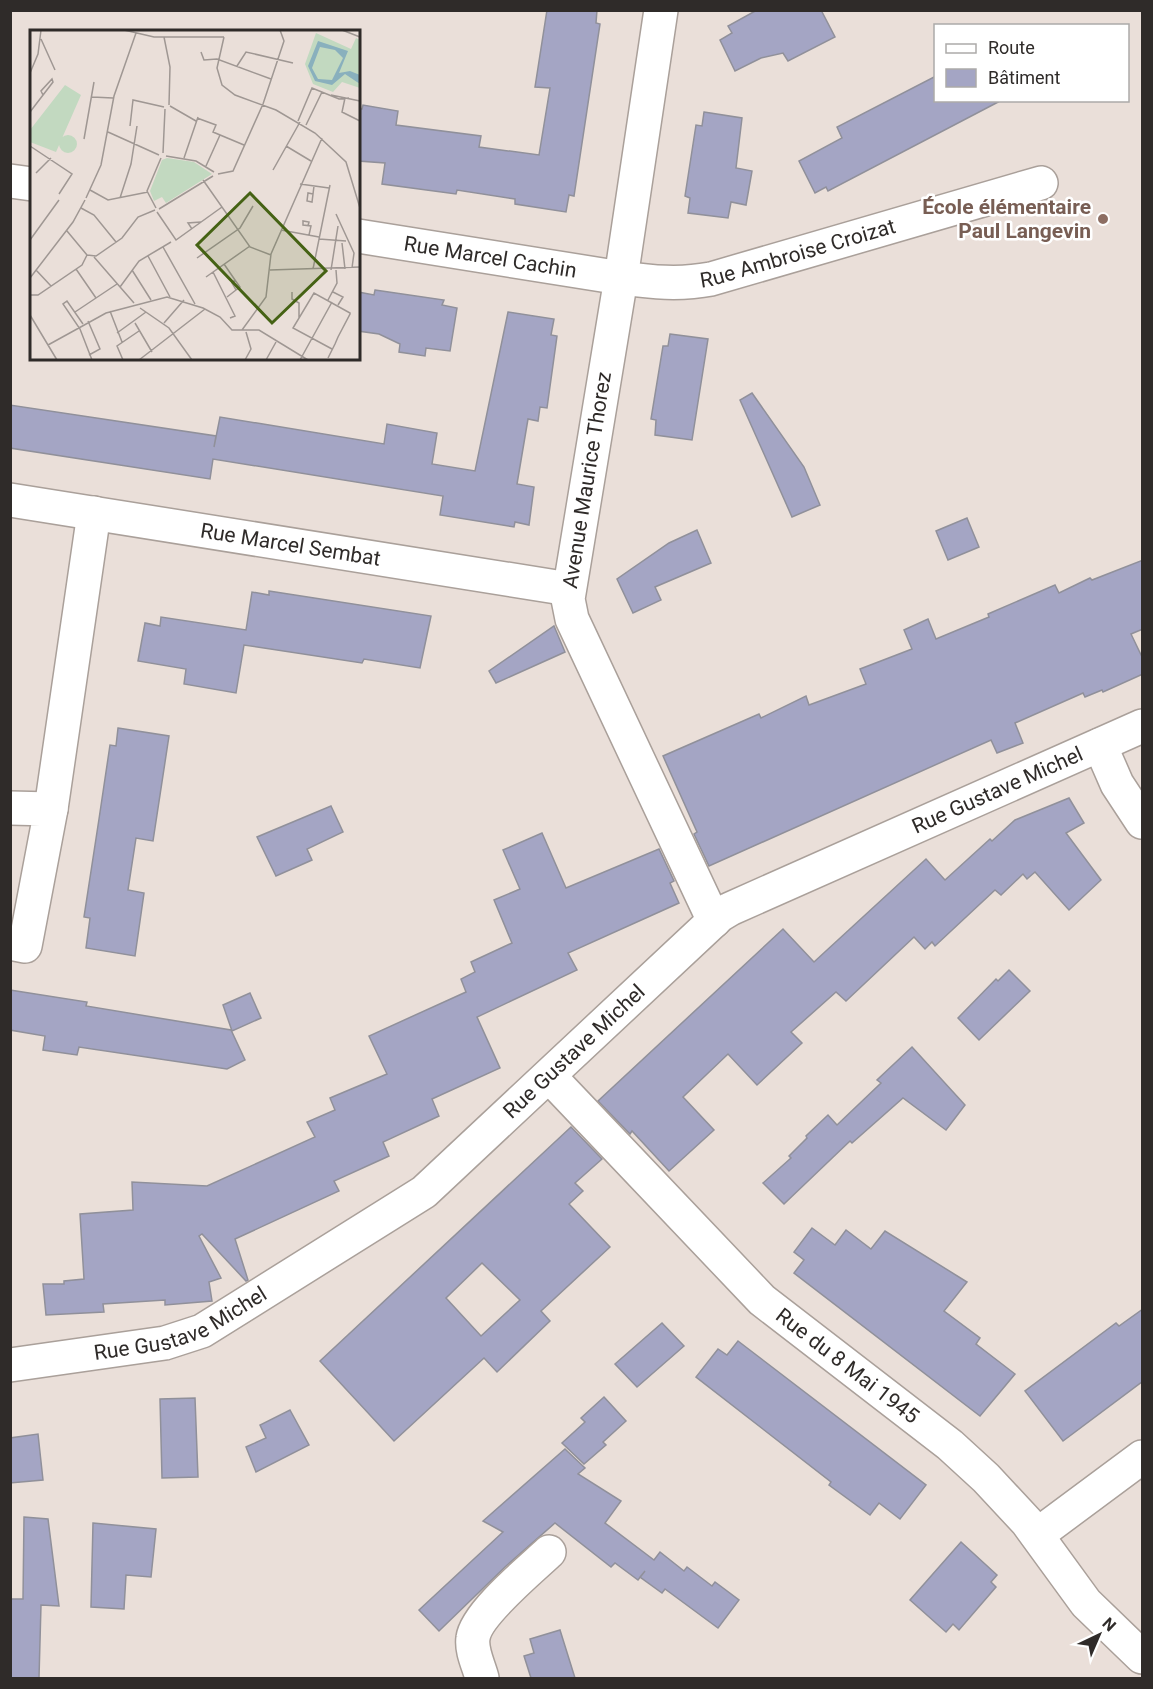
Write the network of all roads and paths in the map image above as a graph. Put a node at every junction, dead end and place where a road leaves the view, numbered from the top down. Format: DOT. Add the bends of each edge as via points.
graph roads {
  1 [pos="661,10"];
  2 [pos="10,181"];
  3 [pos="1041,183"];
  4 [pos="30,184"];
  5 [pos="360,236"];
  6 [pos="621,278"];
  7 [pos="10,500"];
  8 [pos="93,513"];
  9 [pos="569,589"];
  10 [pos="1143,726"];
  11 [pos="1100,745"];
  12 [pos="10,808"];
  13 [pos="51,809"];
  14 [pos="1143,822"];
  15 [pos="714,921"];
  16 [pos="18,945"];
  17 [pos="549,1076"];
  18 [pos="10,1365"];
  19 [pos="1143,1457"];
  20 [pos="1036,1535"];
  21 [pos="549,1552"];
  22 [pos="1143,1657"];
  23 [pos="482,1678"];
  1 -- 6 [label="street, Avenue Maurice Thorez"];
  2 -- 4 [label="street"];
  3 -- 6 [label="street, Rue Ambroise Croizat" via="711,279 663,284"];
  5 -- 6 [label="street, Rue Marcel Cachin"];
  6 -- 9 [label="street, Avenue Maurice Thorez"];
  7 -- 8 [label="street, Rue Marcel Sembat"];
  8 -- 9 [label="street, Rue Marcel Sembat"];
  8 -- 13 [label="street"];
  9 -- 15 [label="street, Avenue Maurice Thorez" via="572,619"];
  10 -- 11 [label="street, Rue Gustave Michel"];
  11 -- 14 [label="street" via="1117,784"];
  11 -- 15 [label="street, Rue Gustave Michel" via="730,909"];
  12 -- 13 [label="street"];
  13 -- 16 [label="street"];
  15 -- 17 [label="street, Rue Gustave Michel"];
  17 -- 18 [label="street, Rue Gustave Michel" via="424,1192 202,1331 165,1343"];
  17 -- 20 [label="street, Rue du 8 Mai 1945" via="762,1300 950,1445 1002,1494"];
  19 -- 20 [label="street"];
  20 -- 22 [label="street, Rue du 8 Mai 1945" via="1086,1603"];
  21 -- 23 [label="street" via="478,1625 473,1648"];
}
